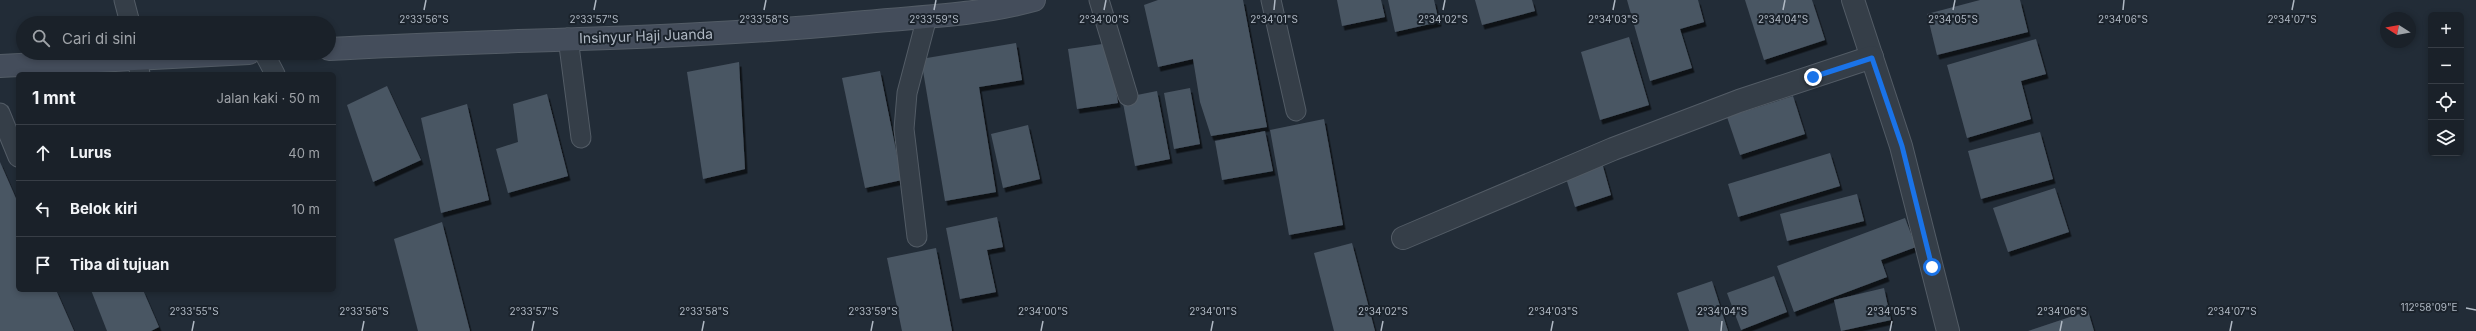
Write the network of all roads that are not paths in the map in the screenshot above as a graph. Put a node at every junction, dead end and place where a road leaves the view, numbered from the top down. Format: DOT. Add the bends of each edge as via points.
graph roads {
  1 [pos="124,0"];
  2 [pos="1034,0"];
  3 [pos="1099,0"];
  4 [pos="1271,0"];
  5 [pos="1853,0"];
  6 [pos="128,16"];
  7 [pos="927,17"];
  8 [pos="568,38"];
  9 [pos="336,49"];
  10 [pos="1872,58"];
  11 [pos="163,60"];
  12 [pos="268,60"];
  13 [pos="138,62"];
  14 [pos="0,66"];
  15 [pos="274,72"];
  16 [pos="1128,96"];
  17 [pos="1296,111"];
  18 [pos="0,113"];
  19 [pos="581,138"];
  20 [pos="16,152"];
  21 [pos="917,237"];
  22 [pos="1402,238"];
  23 [pos="1948,331"];
  1 -- 6 [label="lane"];
  2 -- 7 [label="street, Insinyur Haji Juanda" via="998,10"];
  3 -- 16 [label="lane"];
  4 -- 17 [label="lane"];
  5 -- 10 [label="street"];
  7 -- 8 [label="street, Insinyur Haji Juanda" via="764,31"];
  7 -- 21 [label="lane" via="907,93 904,129"];
  8 -- 9 [label="street, Insinyur Haji Juanda"];
  8 -- 19 [label="lane"];
  10 -- 22 [label="street" via="1739,101 1628,143"];
  10 -- 23 [label="street" via="1902,146"];
  11 -- 13 [label="street"];
  12 -- 15 [label="lane"];
  13 -- 14 [label="street"];
  18 -- 20 [label="lane"];
}
